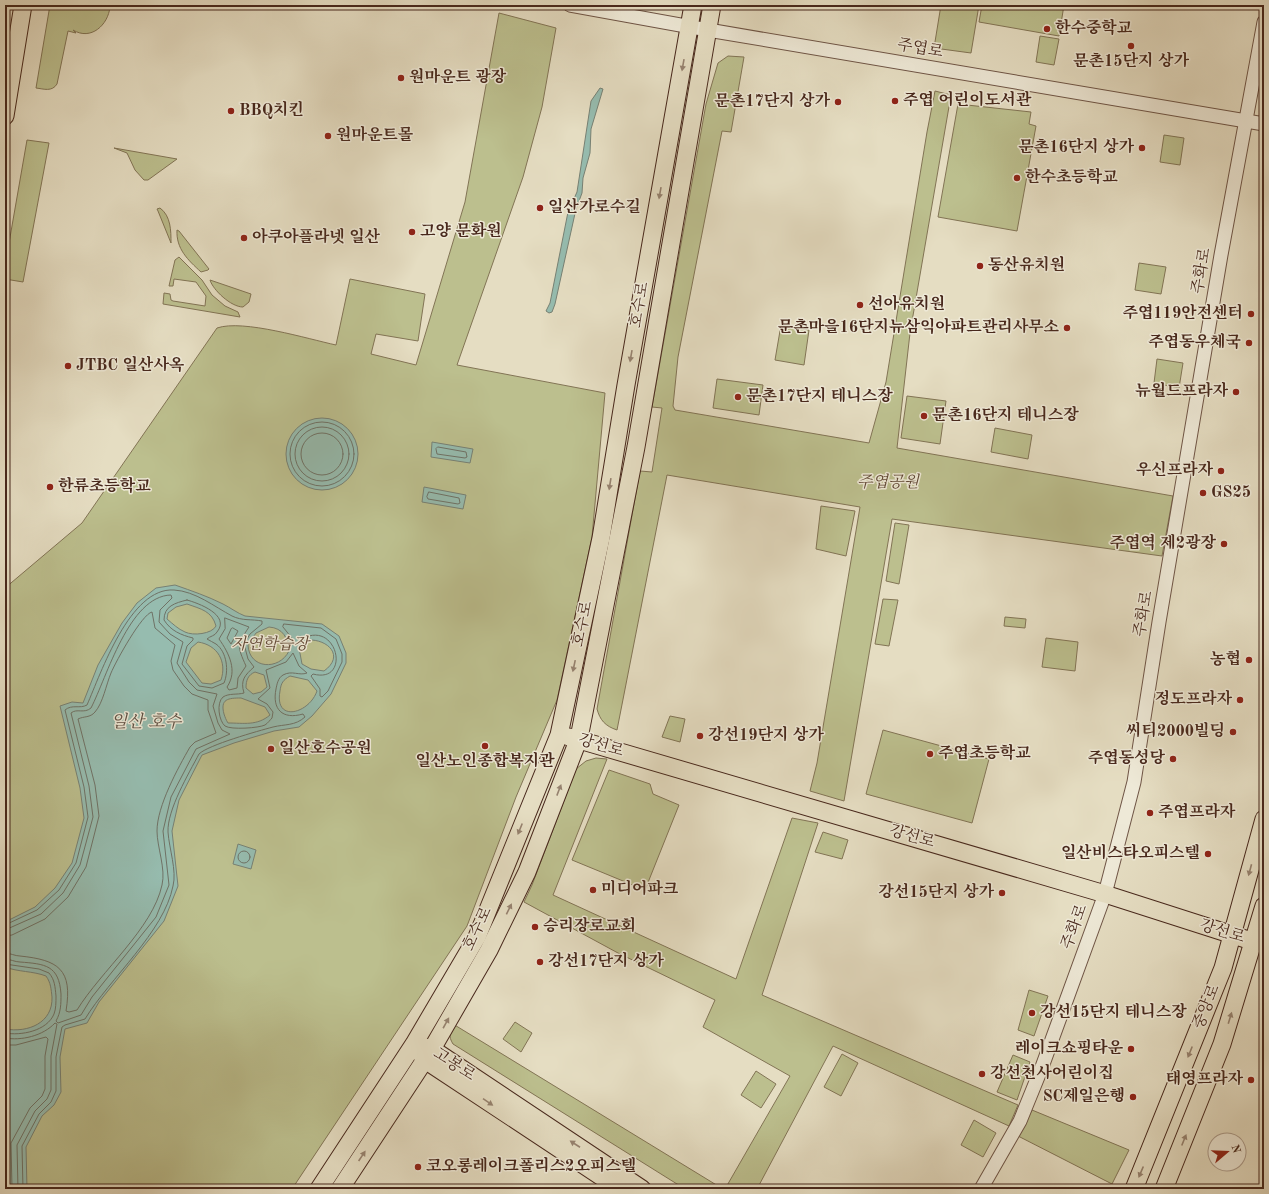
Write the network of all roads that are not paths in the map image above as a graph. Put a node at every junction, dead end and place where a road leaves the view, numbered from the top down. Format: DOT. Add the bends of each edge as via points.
graph roads {
  1 [pos="23,5"];
  2 [pos="570,5"];
  3 [pos="693,5"];
  4 [pos="712,5"];
  5 [pos="1264,22"];
  6 [pos="689,26"];
  7 [pos="708,30"];
  8 [pos="5,116"];
  9 [pos="1247,121"];
  10 [pos="1264,124"];
  11 [pos="559,735"];
  12 [pos="579,738"];
  13 [pos="1264,819"];
  14 [pos="1105,894"];
  15 [pos="1264,906"];
  16 [pos="1232,936"];
  17 [pos="1259,944"];
  18 [pos="414,1044"];
  19 [pos="429,1054"];
  20 [pos="319,1189"];
  21 [pos="340,1189"];
  22 [pos="620,1189"];
  23 [pos="642,1189"];
  24 [pos="981,1189"];
  25 [pos="1134,1189"];
  26 [pos="1164,1189"];
  1 -- 8 [label="main road"];
  2 -- 6 [label="street, 주엽로"];
  3 -- 6 [label="main road, 호수로"];
  4 -- 7 [label="main road, 호수로"];
  5 -- 9 [label="street, 주화로"];
  6 -- 7 [label="street, 주엽로"];
  6 -- 11 [label="main road, 호수로, one-way" via="601,538"];
  7 -- 9 [label="street, 주엽로"];
  7 -- 12 [label="main road, 호수로" via="636,447"];
  9 -- 10 [label="street, 주엽로"];
  9 -- 14 [label="street, 주화로" via="1221,255 1134,782"];
  11 -- 12 [label="main road, 강선로"];
  11 -- 18 [label="main road, 호수로, one-way" via="476,938"];
  12 -- 14 [label="main road, 강선로"];
  19 -- 12 [label="main road, 호수로, one-way" via="488,950 527,872"];
  13 -- 16 [label="main road, 중앙로, one-way"];
  14 -- 16 [label="main road, 강선로"];
  14 -- 24 [label="street, 주화로" via="1020,1121"];
  15 -- 17 [label="main road, 중앙로"];
  16 -- 17 [label="main road, 강선로"];
  16 -- 25 [label="main road, 중앙로, one-way" via="1223,968"];
  26 -- 17 [label="main road, 중앙로, one-way"];
  18 -- 19 [label="main road, 고봉로"];
  18 -- 20 [label="main road, 호수로"];
  21 -- 19 [label="main road, 호수로, one-way"];
  19 -- 22 [label="main road, 고봉로, one-way"];
  23 -- 19 [label="main road, 고봉로, one-way"];
}
